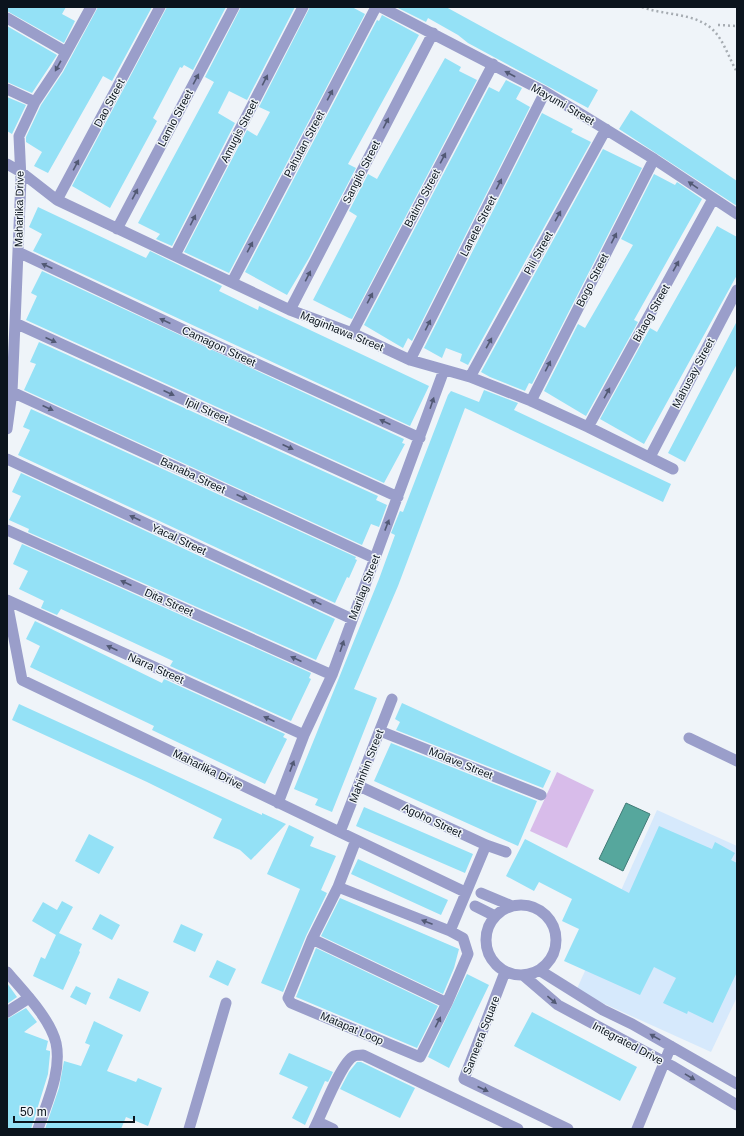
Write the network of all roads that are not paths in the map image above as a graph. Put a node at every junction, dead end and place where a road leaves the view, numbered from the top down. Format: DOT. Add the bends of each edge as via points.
graph roads {
  1 [pos="91,7"];
  2 [pos="160,7"];
  3 [pos="234,7"];
  4 [pos="303,7"];
  5 [pos="376,7"];
  6 [pos="381,7"];
  7 [pos="7,18"];
  8 [pos="432,33"];
  9 [pos="66,52"];
  10 [pos="492,64"];
  11 [pos="7,89"];
  12 [pos="545,92"];
  13 [pos="35,102"];
  14 [pos="606,129"];
  15 [pos="654,159"];
  16 [pos="7,164"];
  17 [pos="21,172"];
  18 [pos="713,199"];
  19 [pos="57,200"];
  20 [pos="737,214"];
  21 [pos="117,228"];
  22 [pos="18,252"];
  23 [pos="175,255"];
  24 [pos="232,282"];
  25 [pos="737,290"];
  26 [pos="290,310"];
  27 [pos="15,323"];
  28 [pos="352,333"];
  29 [pos="410,360"];
  30 [pos="444,370"];
  31 [pos="470,377"];
  32 [pos="12,392"];
  33 [pos="531,401"];
  34 [pos="588,427"];
  35 [pos="7,429"];
  36 [pos="420,438"];
  37 [pos="650,457"];
  38 [pos="7,459"];
  39 [pos="673,469"];
  40 [pos="398,497"];
  41 [pos="7,530"];
  42 [pos="374,558"];
  43 [pos="7,601"];
  44 [pos="352,618"];
  45 [pos="332,675"];
  46 [pos="392,699"];
  47 [pos="380,731"];
  48 [pos="304,735"];
  49 [pos="689,738"];
  50 [pos="737,761"];
  51 [pos="359,786"];
  52 [pos="541,795"];
  53 [pos="278,803"];
  54 [pos="340,832"];
  55 [pos="356,840"];
  56 [pos="486,845"];
  57 [pos="506,852"];
  58 [pos="338,887"];
  59 [pos="471,895"];
  60 [pos="512,906"];
  61 [pos="495,916"];
  62 [pos="450,931"];
  63 [pos="312,939"];
  64 [pos="539,970"];
  65 [pos="7,972"];
  66 [pos="505,972"];
  67 [pos="522,975"];
  68 [pos="29,998"];
  69 [pos="226,1003"];
  70 [pos="447,1003"];
  71 [pos="7,1012"];
  72 [pos="632,1024"];
  73 [pos="623,1040"];
  74 [pos="671,1046"];
  75 [pos="665,1063"];
  76 [pos="737,1084"];
  77 [pos="737,1105"];
  78 [pos="316,1125"];
  79 [pos="38,1129"];
  80 [pos="189,1129"];
  81 [pos="333,1129"];
  82 [pos="518,1129"];
  83 [pos="568,1129"];
  84 [pos="637,1129"];
  1 -- 9 [label="street, Maharlika Drive"];
  19 -- 2 [label="street, Dao Street, one-way"];
  21 -- 3 [label="street, Lamio Street, one-way"];
  23 -- 4 [label="street, Amugis Street, one-way"];
  24 -- 5 [label="street, Pahutan Street, one-way"];
  6 -- 8 [label="street, Mayumi Street"];
  7 -- 9 [label="street"];
  8 -- 10 [label="street, Mayumi Street"];
  26 -- 8 [label="street, Sangilo Street, one-way"];
  9 -- 13 [label="street, Maharlika Drive, one-way"];
  12 -- 10 [label="street, Mayumi Street, one-way"];
  28 -- 10 [label="street, Batino Street, one-way"];
  11 -- 13 [label="street"];
  12 -- 14 [label="street, Mayumi Street"];
  29 -- 12 [label="street, Lanete Street, one-way"];
  13 -- 17 [label="street, Maharlika Drive" via="19,136"];
  14 -- 15 [label="street, Mayumi Street"];
  31 -- 14 [label="street, Pili Street, one-way"];
  18 -- 15 [label="street, Mayumi Street, one-way"];
  33 -- 15 [label="street, Bogo Street, one-way"];
  16 -- 17 [label="street, Maginhawa Street"];
  17 -- 19 [label="street, Maginhawa Street"];
  17 -- 22 [label="street, Maharlika Drive"];
  18 -- 20 [label="street, Mayumi Street"];
  34 -- 18 [label="street, Bitaog Street, one-way"];
  19 -- 21 [label="street, Maginhawa Street"];
  21 -- 23 [label="street, Maginhawa Street"];
  22 -- 27 [label="street, Maharlika Drive"];
  36 -- 22 [label="street, Camagon Street, one-way" via="227,351"];
  23 -- 24 [label="street, Maginhawa Street"];
  24 -- 26 [label="street, Maginhawa Street"];
  25 -- 37 [label="street, Mahusay Street"];
  26 -- 28 [label="street, Maginhawa Street"];
  27 -- 32 [label="street, Maharlika Drive"];
  27 -- 40 [label="street, Ipil Street, one-way"];
  28 -- 29 [label="street, Maginhawa Street"];
  29 -- 30 [label="street, Maginhawa Street"];
  30 -- 31 [label="street, Maginhawa Street"];
  36 -- 30 [label="street, Marilag Street, one-way"];
  31 -- 33 [label="street, Maginhawa Street"];
  32 -- 35 [label="street, Maharlika Drive"];
  32 -- 42 [label="street, Banaba Street, one-way"];
  33 -- 34 [label="street, Maginhawa Street"];
  34 -- 37 [label="street, Maginhawa Street"];
  36 -- 40 [label="street, Marilag Street"];
  37 -- 39 [label="street, Maginhawa Street"];
  44 -- 38 [label="street, Yacal Street, one-way"];
  42 -- 40 [label="street, Marilag Street, one-way"];
  45 -- 41 [label="street, Dita Street, one-way"];
  42 -- 44 [label="street, Marilag Street"];
  48 -- 43 [label="street, Narra Street, one-way"];
  43 -- 53 [label="street, Maharlika Drive" via="22,680"];
  45 -- 44 [label="street, Marilag Street, one-way"];
  45 -- 48 [label="street, Marilag Street"];
  46 -- 47 [label="street, Mahinhin Street"];
  47 -- 51 [label="street, Mahinhin Street"];
  47 -- 52 [label="street, Molave Street"];
  53 -- 48 [label="street, Marilag Street, one-way"];
  49 -- 50 [label="street"];
  51 -- 54 [label="street, Mahinhin Street"];
  51 -- 56 [label="street, Agoho Street"];
  53 -- 54 [label="street, Maharlika Drive"];
  54 -- 55 [label="street, Maharlika Drive"];
  55 -- 58 [label="street, Matapat Loop"];
  55 -- 59 [label="street, Maharlika Drive"];
  56 -- 57 [label="street, Agoho Street"];
  56 -- 59 [label="street"];
  62 -- 58 [label="street, Matapat Loop, one-way"];
  58 -- 63 [label="street, Matapat Loop"];
  59 -- 60 [label="street"];
  59 -- 61 [label="street"];
  59 -- 62 [label="street"];
  60 -- 61 [label="street"];
  60 -- 64 [label="street" via="522,905 543,913 552,926 555,942 553,953"];
  61 -- 66 [label="street" via="488,930 486,946 496,966"];
  62 -- 70 [label="street, Matapat Loop" via="462,938 468,954"];
  63 -- 70 [label="street"];
  63 -- 70 [label="street, Matapat Loop, one-way" via="288,998 291,1003 420,1057"];
  64 -- 67 [label="street"];
  64 -- 72 [label="street, Integrated Drive"];
  65 -- 68 [label="street"];
  66 -- 67 [label="street"];
  66 -- 83 [label="street, Sameera Square, one-way" via="464,1079"];
  67 -- 73 [label="street, Integrated Drive, one-way" via="558,1005"];
  68 -- 71 [label="street"];
  68 -- 79 [label="street" via="50,1028 56,1042 55,1076"];
  69 -- 80 [label="street"];
  72 -- 73 [label="street"];
  74 -- 72 [label="street, Integrated Drive, one-way"];
  73 -- 75 [label="street, Integrated Drive"];
  74 -- 75 [label="street"];
  74 -- 76 [label="street, Integrated Drive"];
  75 -- 77 [label="street, Integrated Drive, one-way"];
  75 -- 84 [label="street"];
  78 -- 81 [label="street"];
  78 -- 82 [label="street" via="348,1061 354,1055 363,1055"];
}
